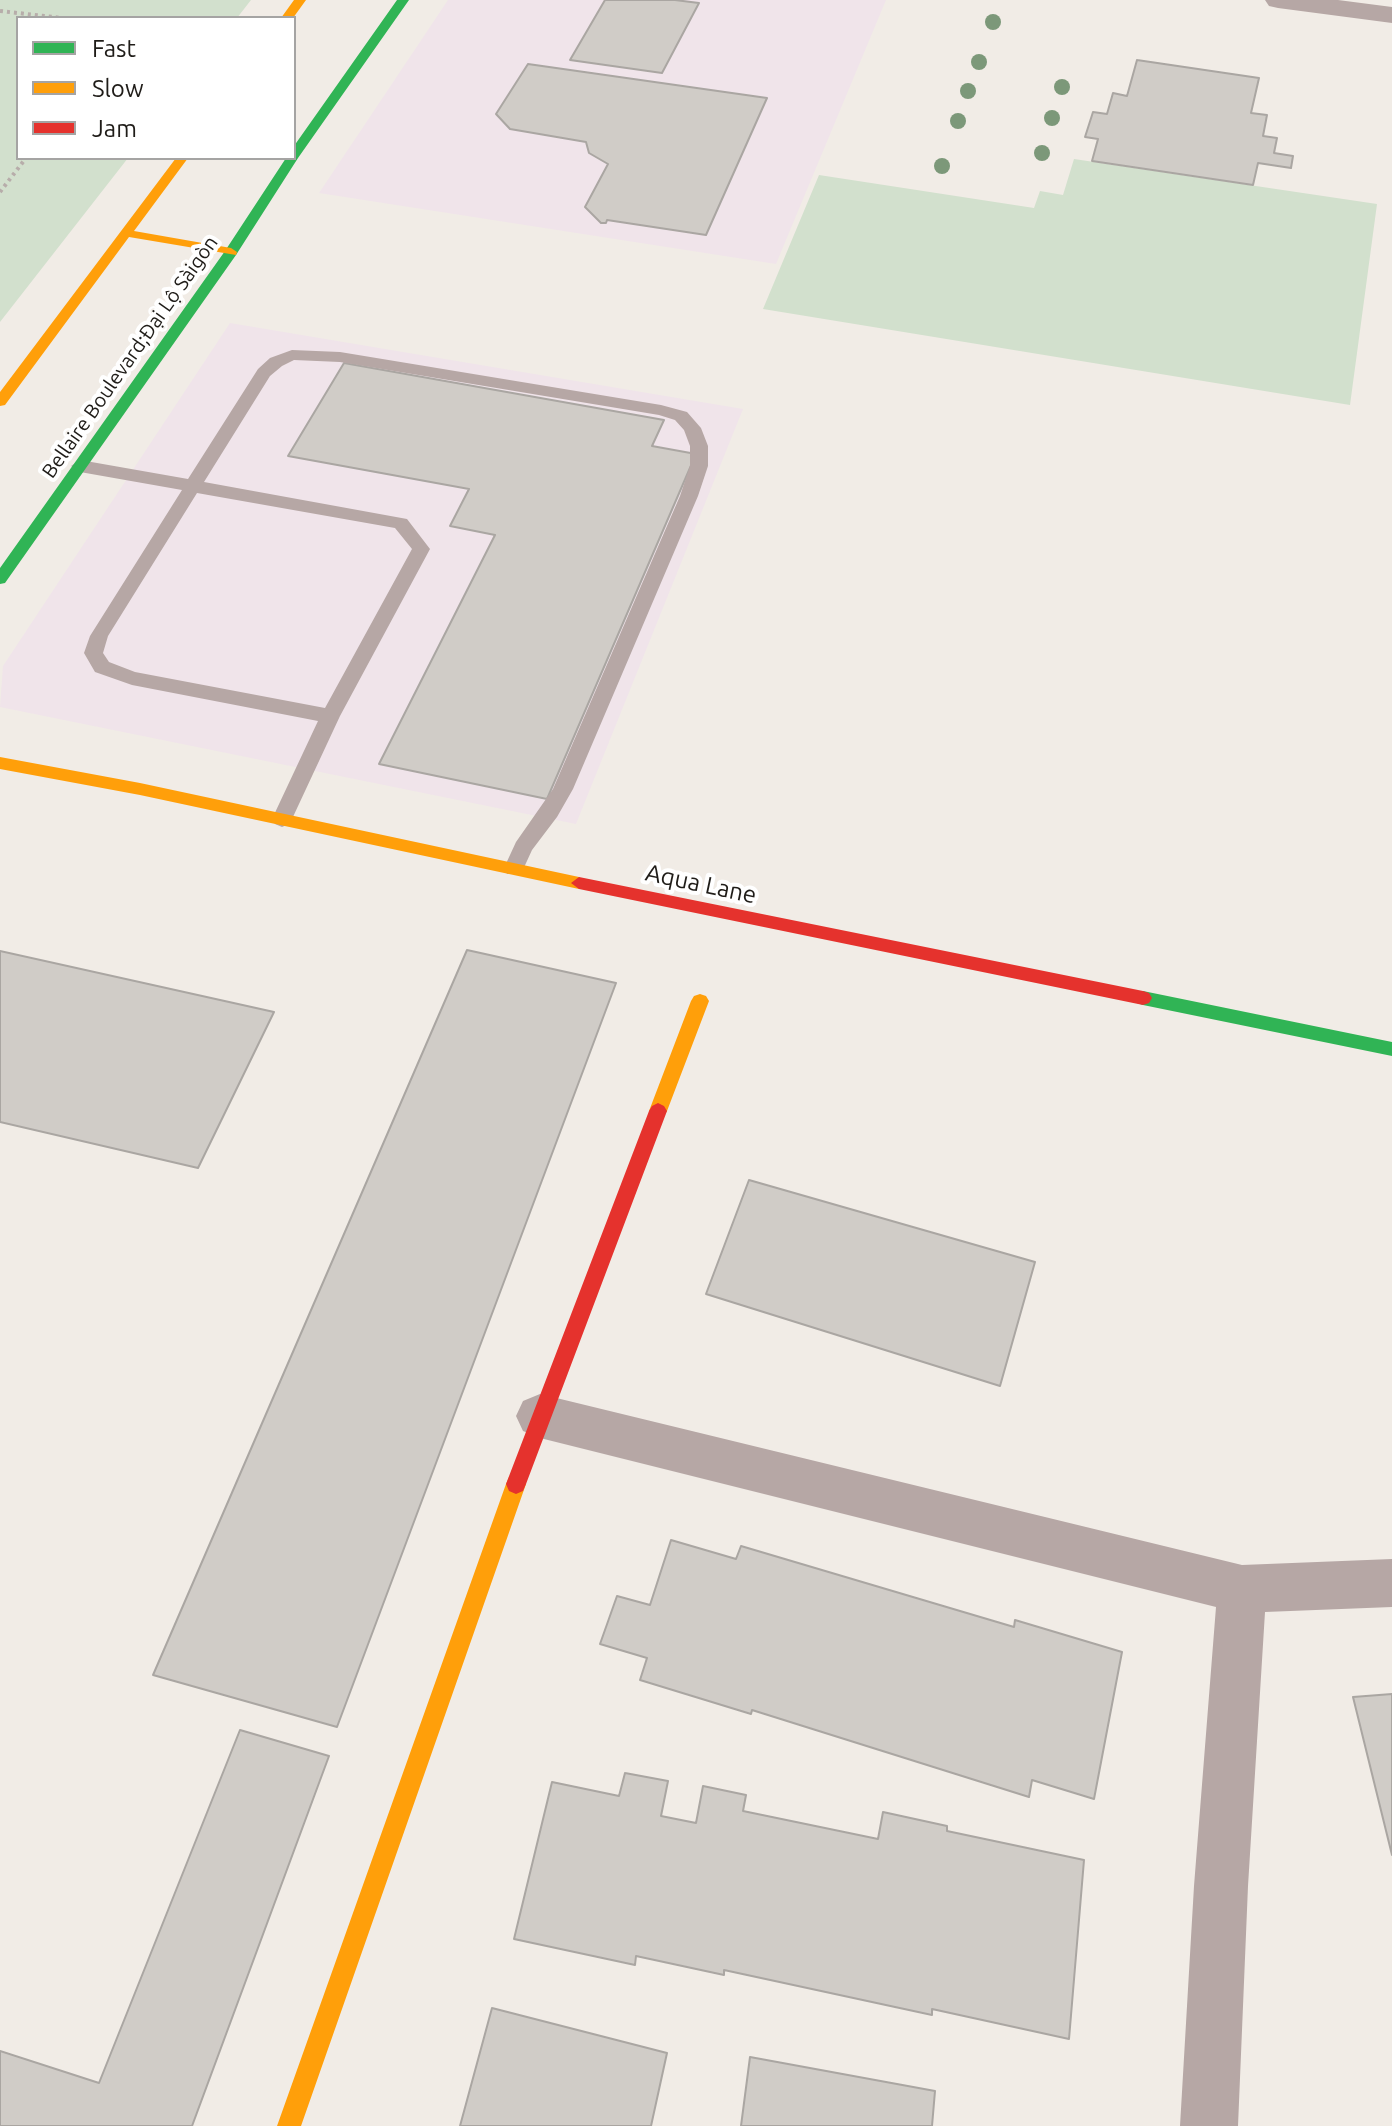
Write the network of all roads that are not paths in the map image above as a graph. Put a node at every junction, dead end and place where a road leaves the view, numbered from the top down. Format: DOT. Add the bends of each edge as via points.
graph roads {
  1 [pos="403,0"];
  2 [pos="1278,0"];
  3 [pos="1392,15"];
  4 [pos="296,153"];
  5 [pos="181,160"];
  6 [pos="291,160"];
  7 [pos="126,233"];
  8 [pos="231,252"];
  9 [pos="0,402"];
  10 [pos="80,466"];
  11 [pos="192,487"];
  12 [pos="0,579"];
  13 [pos="330,716"];
  14 [pos="0,763"];
  15 [pos="282,819"];
  16 [pos="514,868"];
  17 [pos="700,1001"];
  18 [pos="1392,1049"];
  19 [pos="540,1416"];
  20 [pos="1392,1583"];
  21 [pos="1242,1589"];
  22 [pos="289,2126"];
  23 [pos="1209,2126"];
  1 -- 4 [label="street, Bellaire Boulevard;Đại Lộ Sàigòn"];
  2 -- 3 [label="street"];
  5 -- 7 [label="street"];
  6 -- 8 [label="street, Bellaire Boulevard;Đại Lộ Sàigòn"];
  7 -- 8 [label="street"];
  7 -- 9 [label="street"];
  8 -- 10 [label="street, Bellaire Boulevard;Đại Lộ Sàigòn"];
  10 -- 11 [label="lane"];
  10 -- 12 [label="street, Bellaire Boulevard;Đại Lộ Sàigòn"];
  11 -- 13 [label="lane" via="401,523 421,549"];
  11 -- 13 [label="lane" via="93,653 102,667 132,678"];
  11 -- 16 [label="lane" via="264,373 292,355 340,357 661,410 681,416 692,428 699,466 689,496 563,789"];
  13 -- 15 [label="lane"];
  14 -- 15 [label="street, Aqua Lane"];
  15 -- 16 [label="street, Aqua Lane"];
  16 -- 18 [label="street, Aqua Lane"];
  17 -- 19 [label="street"];
  19 -- 21 [label="street"];
  19 -- 22 [label="street"];
  20 -- 21 [label="street"];
  21 -- 23 [label="street"];
}
